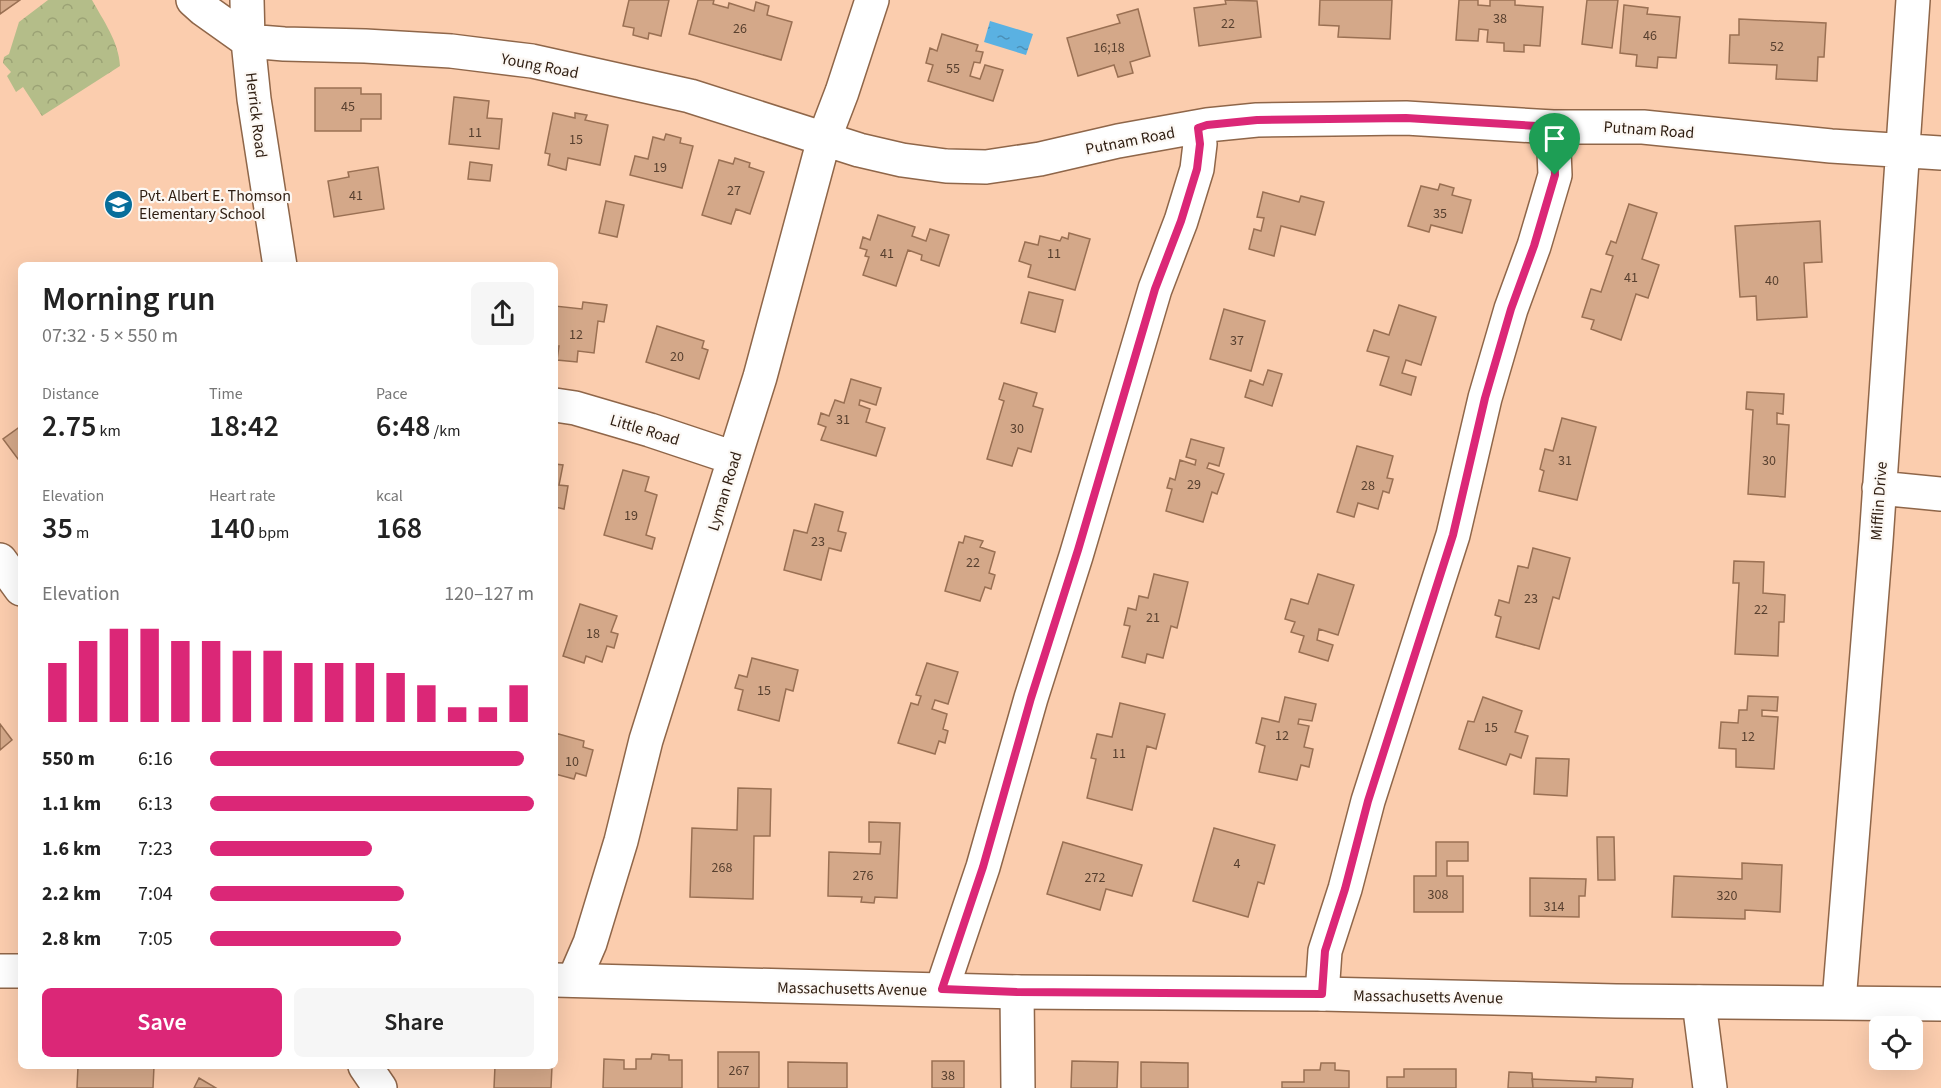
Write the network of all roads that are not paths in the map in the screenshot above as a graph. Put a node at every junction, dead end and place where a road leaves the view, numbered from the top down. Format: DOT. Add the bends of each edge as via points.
graph roads {
  1 [pos="193,0"];
  2 [pos="247,0"];
  3 [pos="872,0"];
  4 [pos="1913,0"];
  5 [pos="248,41"];
  6 [pos="1553,127"];
  7 [pos="1198,128"];
  8 [pos="824,139"];
  9 [pos="1903,151"];
  10 [pos="1941,153"];
  11 [pos="279,262"];
  12 [pos="558,405"];
  13 [pos="734,459"];
  14 [pos="1879,488"];
  15 [pos="1941,494"];
  16 [pos="0,560"];
  17 [pos="18,585"];
  18 [pos="0,970"];
  19 [pos="18,971"];
  20 [pos="565,980"];
  21 [pos="942,989"];
  22 [pos="1017,992"];
  23 [pos="1322,994"];
  24 [pos="1700,1002"];
  25 [pos="1839,1002"];
  26 [pos="1941,1004"];
  27 [pos="367,1069"];
  28 [pos="380,1088"];
  29 [pos="1018,1088"];
  30 [pos="1710,1088"];
  1 -- 5 [label="street"];
  2 -- 5 [label="street, Herrick Road"];
  3 -- 8 [label="street, Lyman Road"];
  4 -- 9 [label="street, Mifflin Drive"];
  5 -- 8 [label="street, Young Road" via="451,51 532,61 690,96"];
  5 -- 11 [label="street, Herrick Road"];
  6 -- 7 [label="street, Putnam Road" via="1406,118 1257,120"];
  6 -- 9 [label="street, Putnam Road" via="1643,127"];
  6 -- 23 [label="street" via="1555,175 1485,398 1453,535 1368,801 1325,951"];
  7 -- 8 [label="street, Putnam Road" via="986,167 902,160"];
  7 -- 21 [label="street" via="1197,169 1155,289 983,867"];
  8 -- 13 [label="street, Lyman Road"];
  9 -- 10 [label="street, Putnam Road"];
  9 -- 14 [label="street, Mifflin Drive"];
  12 -- 13 [label="street, Little Road" via="640,427"];
  13 -- 20 [label="street, Lyman Road" via="646,740 590,943"];
  14 -- 15 [label="street"];
  14 -- 25 [label="street, Mifflin Drive"];
  16 -- 17 [label="street"];
  18 -- 19 [label="street"];
  20 -- 21 [label="street, Massachusetts Avenue"];
  21 -- 22 [label="street, Massachusetts Avenue"];
  22 -- 23 [label="street, Massachusetts Avenue"];
  22 -- 29 [label="street"];
  23 -- 24 [label="street, Massachusetts Avenue"];
  24 -- 25 [label="street, Massachusetts Avenue"];
  24 -- 30 [label="street"];
  25 -- 26 [label="street, Massachusetts Avenue"];
  27 -- 28 [label="street"];
}
